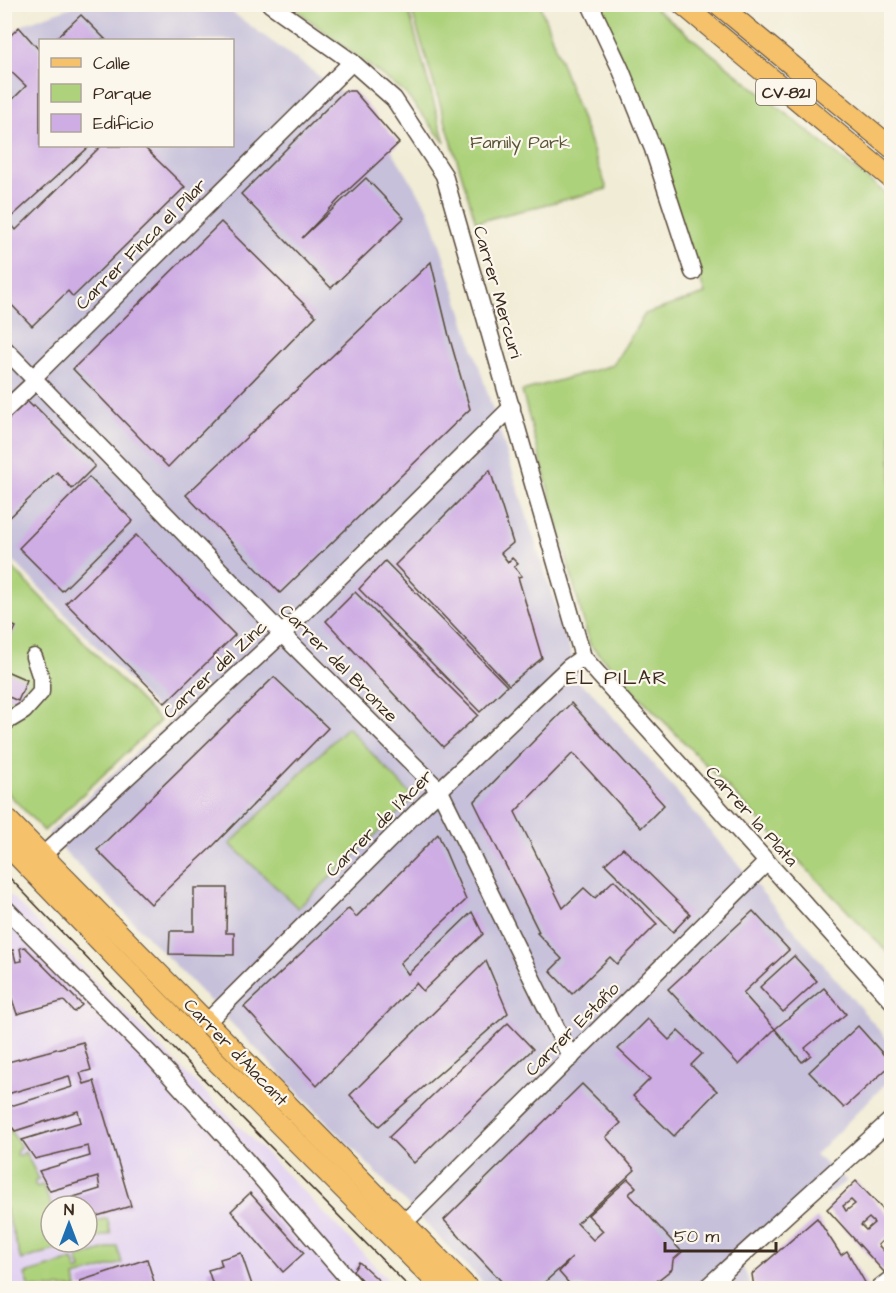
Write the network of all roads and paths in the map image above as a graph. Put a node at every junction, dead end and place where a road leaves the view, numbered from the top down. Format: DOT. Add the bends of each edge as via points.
graph roads {
  1 [pos="270,4"];
  2 [pos="590,4"];
  3 [pos="682,4"];
  4 [pos="718,4"];
  5 [pos="352,62"];
  6 [pos="891,148"];
  7 [pos="891,179"];
  8 [pos="693,272"];
  9 [pos="4,348"];
  10 [pos="35,379"];
  11 [pos="512,407"];
  12 [pos="4,411"];
  13 [pos="282,634"];
  14 [pos="34,657"];
  15 [pos="583,657"];
  16 [pos="4,723"];
  17 [pos="440,791"];
  18 [pos="4,816"];
  19 [pos="4,842"];
  20 [pos="43,855"];
  21 [pos="767,862"];
  22 [pos="4,908"];
  23 [pos="891,1001"];
  24 [pos="207,1022"];
  25 [pos="571,1058"];
  26 [pos="891,1119"];
  27 [pos="403,1224"];
  28 [pos="891,1278"];
  29 [pos="723,1282"];
  30 [pos="356,1288"];
  31 [pos="442,1288"];
  32 [pos="468,1288"];
  33 [pos="706,1288"];
  34 [pos="879,1288"];
  1 -- 5 [label="street, Carrer Mercuri"];
  2 -- 8 [label="street" via="653,149"];
  3 -- 7 [label="main road, CV-821"];
  4 -- 6 [label="main road, CV-821"];
  5 -- 10 [label="street, Carrer Finca el Pilar"];
  5 -- 11 [label="street, Carrer Mercuri" via="394,99 444,175"];
  9 -- 10 [label="street, Carrer del Bronze"];
  10 -- 12 [label="street, Carrer Finca el Pilar"];
  10 -- 13 [label="street, Carrer del Bronze"];
  11 -- 13 [label="street, Carrer del Zinc"];
  11 -- 15 [label="street, Carrer Mercuri"];
  13 -- 17 [label="street, Carrer del Bronze"];
  13 -- 20 [label="street, Carrer del Zinc"];
  14 -- 16 [label="street" via="41,692 24,711"];
  15 -- 17 [label="street, Carrer de l'Acer"];
  15 -- 21 [label="street, Carrer la Plata"];
  17 -- 24 [label="street, Carrer de l'Acer"];
  17 -- 25 [label="street, Carrer del Bronze"];
  18 -- 20 [label="main road, Carrer d'Alacant"];
  19 -- 31 [label="main road, Carrer d'Alacant"];
  20 -- 24 [label="main road, Carrer d'Alacant"];
  21 -- 23 [label="street, Carrer la Plata"];
  21 -- 25 [label="street, Carrer Estaño"];
  22 -- 30 [label="street" via="154,1058"];
  24 -- 27 [label="main road, Carrer d'Alacant"];
  25 -- 27 [label="street, Carrer Estaño"];
  26 -- 29 [label="street"];
  27 -- 32 [label="main road, Carrer d'Alacant"];
  28 -- 34 [label="street"];
  29 -- 33 [label="street"];
}
